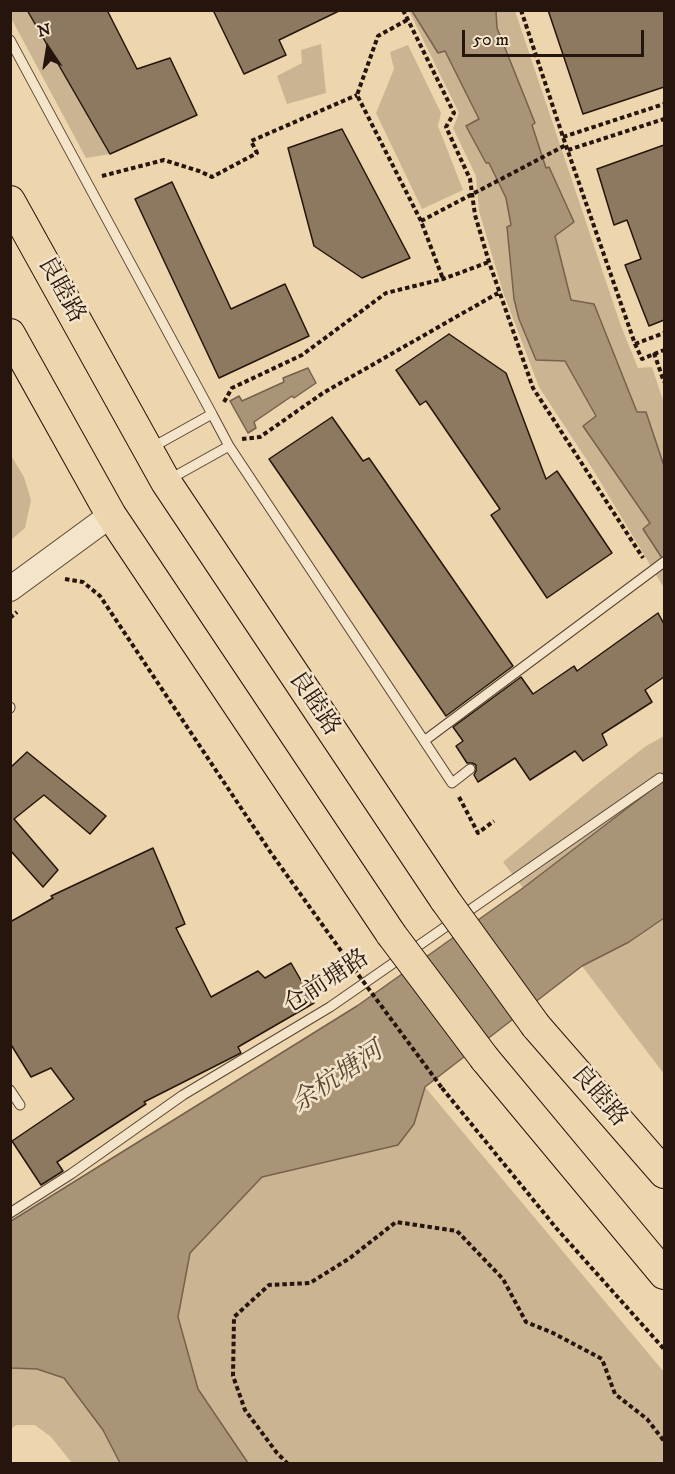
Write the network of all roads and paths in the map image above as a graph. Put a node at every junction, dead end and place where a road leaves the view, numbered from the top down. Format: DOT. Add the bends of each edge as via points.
graph roads {
  1 [pos="403,10"];
  2 [pos="521,10"];
  3 [pos="407,20"];
  4 [pos="10,40"];
  5 [pos="357,95"];
  6 [pos="664,104"];
  7 [pos="664,119"];
  8 [pos="563,137"];
  9 [pos="566,145"];
  10 [pos="568,150"];
  11 [pos="86,181"];
  12 [pos="472,195"];
  13 [pos="10,201"];
  14 [pos="421,221"];
  15 [pos="489,261"];
  16 [pos="443,279"];
  17 [pos="498,293"];
  18 [pos="664,333"];
  19 [pos="10,334"];
  20 [pos="635,344"];
  21 [pos="664,350"];
  22 [pos="654,353"];
  23 [pos="664,382"];
  24 [pos="232,387"];
  25 [pos="212,414"];
  26 [pos="260,436"];
  27 [pos="230,446"];
  28 [pos="148,450"];
  29 [pos="165,482"];
  30 [pos="111,515"];
  31 [pos="645,560"];
  32 [pos="664,563"];
  33 [pos="57,582"];
  34 [pos="15,600"];
  35 [pos="10,618"];
  36 [pos="424,741"];
  37 [pos="470,769"];
  38 [pos="660,778"];
  39 [pos="452,783"];
  40 [pos="494,821"];
  41 [pos="10,1089"];
  42 [pos="20,1104"];
  43 [pos="664,1173"];
  44 [pos="10,1213"];
  45 [pos="664,1274"];
  46 [pos="664,1349"];
  47 [pos="664,1441"];
  48 [pos="288,1464"];
  1 -- 3 [label="path"];
  2 -- 8 [label="path"];
  3 -- 5 [label="path" via="378,36"];
  3 -- 12 [label="path" via="454,113 446,127 470,179"];
  4 -- 11 [label="lane"];
  5 -- 11 [label="path" via="251,141 257,153 212,177 164,160"];
  5 -- 14 [label="path"];
  6 -- 8 [label="path"];
  7 -- 10 [label="path"];
  8 -- 9 [label="path"];
  9 -- 10 [label="path"];
  9 -- 12 [label="path"];
  10 -- 20 [label="path"];
  11 -- 25 [label="lane"];
  12 -- 14 [label="path"];
  12 -- 15 [label="path"];
  13 -- 28 [label="main road, 良睦路"];
  14 -- 16 [label="path"];
  15 -- 16 [label="path"];
  15 -- 17 [label="path"];
  16 -- 24 [label="path" via="386,293 302,355"];
  17 -- 26 [label="path" via="323,393"];
  17 -- 31 [label="path" via="533,388"];
  18 -- 20 [label="path"];
  19 -- 30 [label="main road"];
  20 -- 22 [label="path" via="642,359"];
  21 -- 22 [label="path"];
  22 -- 23 [label="path"];
  25 -- 27 [label="lane"];
  25 -- 28 [label="lane"];
  27 -- 29 [label="lane"];
  27 -- 36 [label="lane"];
  28 -- 29 [label="main road, 良睦路"];
  29 -- 43 [label="main road, 良睦路, bridge" via="445,900 536,1026"];
  30 -- 34 [label="street"];
  30 -- 45 [label="main road, bridge" via="391,934 485,1059"];
  32 -- 36 [label="lane"];
  33 -- 46 [label="path, bridge" via="64,578 83,582 100,596 271,853 442,1088 557,1229"];
  34 -- 35 [label="path"];
  36 -- 39 [label="lane"];
  37 -- 39 [label="lane"];
  38 -- 44 [label="lane, 仓前塘路" via="330,1007 183,1095"];
  39 -- 40 [label="path" via="478,833"];
  41 -- 42 [label="lane"];
  47 -- 48 [label="path" via="646,1419 615,1394 602,1359 526,1322 503,1279 457,1231 396,1222 350,1258 310,1282 269,1285 234,1317 233,1376 245,1410"];
}
